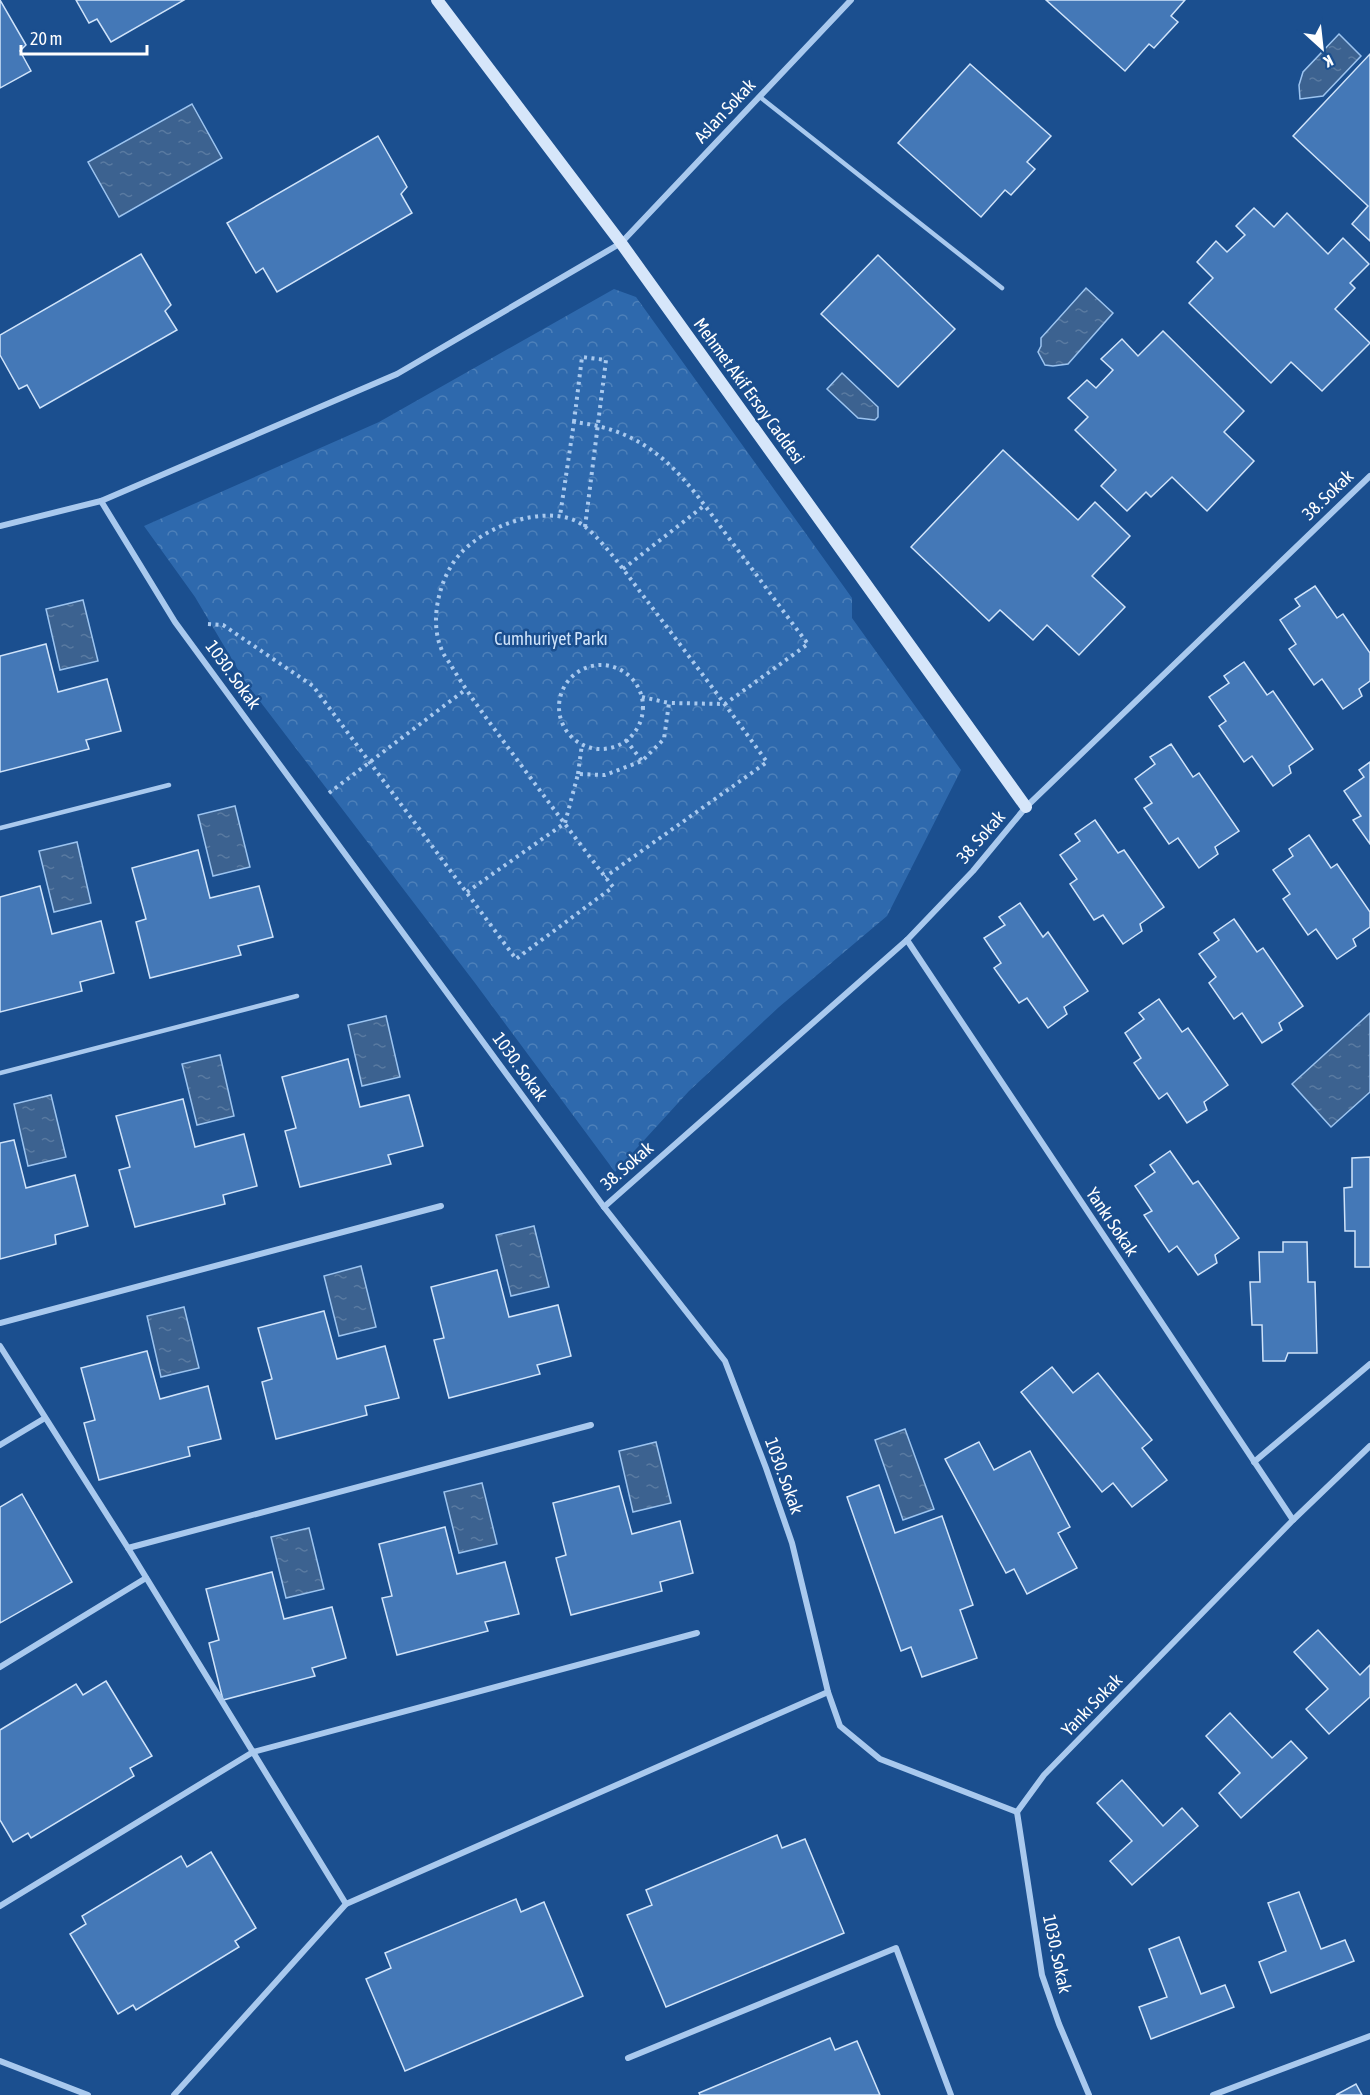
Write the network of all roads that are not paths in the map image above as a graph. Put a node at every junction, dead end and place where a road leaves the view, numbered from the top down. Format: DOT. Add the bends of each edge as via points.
graph roads {
  1 [pos="437,0"];
  2 [pos="851,0"];
  3 [pos="760,97"];
  4 [pos="621,243"];
  5 [pos="1002,288"];
  6 [pos="1370,476"];
  7 [pos="100,501"];
  8 [pos="0,526"];
  9 [pos="169,785"];
  10 [pos="1026,807"];
  11 [pos="0,828"];
  12 [pos="907,940"];
  13 [pos="297,996"];
  14 [pos="0,1073"];
  15 [pos="441,1206"];
  16 [pos="604,1207"];
  17 [pos="0,1323"];
  18 [pos="0,1346"];
  19 [pos="1370,1364"];
  20 [pos="45,1418"];
  21 [pos="591,1425"];
  22 [pos="0,1445"];
  23 [pos="1370,1446"];
  24 [pos="1254,1462"];
  25 [pos="1293,1520"];
  26 [pos="128,1548"];
  27 [pos="146,1578"];
  28 [pos="697,1633"];
  29 [pos="0,1667"];
  30 [pos="828,1692"];
  31 [pos="253,1752"];
  32 [pos="1017,1812"];
  33 [pos="346,1904"];
  34 [pos="0,1906"];
  35 [pos="1370,2036"];
  36 [pos="628,2058"];
  37 [pos="0,2061"];
  38 [pos="88,2095"];
  39 [pos="174,2095"];
  40 [pos="951,2095"];
  41 [pos="1089,2095"];
  42 [pos="1213,2095"];
  1 -- 4 [label="street, Mehmet Akif Ersoy Caddesi"];
  2 -- 3 [label="street, Aslan Sokak"];
  3 -- 4 [label="street, Aslan Sokak"];
  3 -- 5 [label="lane"];
  4 -- 7 [label="street, Aslan Sokak" via="397,374"];
  4 -- 10 [label="street, Mehmet Akif Ersoy Caddesi"];
  6 -- 10 [label="street, 38. Sokak"];
  7 -- 8 [label="street, Aslan Sokak"];
  7 -- 16 [label="street, 1030. Sokak" via="175,622"];
  9 -- 11 [label="lane"];
  10 -- 12 [label="street, 38. Sokak" via="973,871"];
  12 -- 16 [label="street, 38. Sokak"];
  12 -- 24 [label="street, Yankı Sokak"];
  13 -- 14 [label="lane"];
  15 -- 17 [label="street"];
  16 -- 30 [label="street, 1030. Sokak" via="725,1361 792,1543"];
  18 -- 20 [label="street"];
  19 -- 24 [label="street"];
  20 -- 22 [label="street"];
  20 -- 26 [label="street"];
  21 -- 26 [label="street"];
  23 -- 25 [label="street, Yankı Sokak"];
  24 -- 25 [label="street, Yankı Sokak"];
  25 -- 32 [label="street, Yankı Sokak" via="1044,1775"];
  26 -- 27 [label="street"];
  27 -- 29 [label="street"];
  27 -- 31 [label="street"];
  28 -- 31 [label="street"];
  30 -- 32 [label="street, 1030. Sokak" via="840,1726 880,1759"];
  30 -- 33 [label="street"];
  31 -- 33 [label="street"];
  31 -- 34 [label="street"];
  32 -- 41 [label="street, 1030. Sokak" via="1042,1975"];
  33 -- 39 [label="street"];
  35 -- 42 [label="street"];
  36 -- 40 [label="street" via="896,1948"];
  37 -- 38 [label="street"];
}
